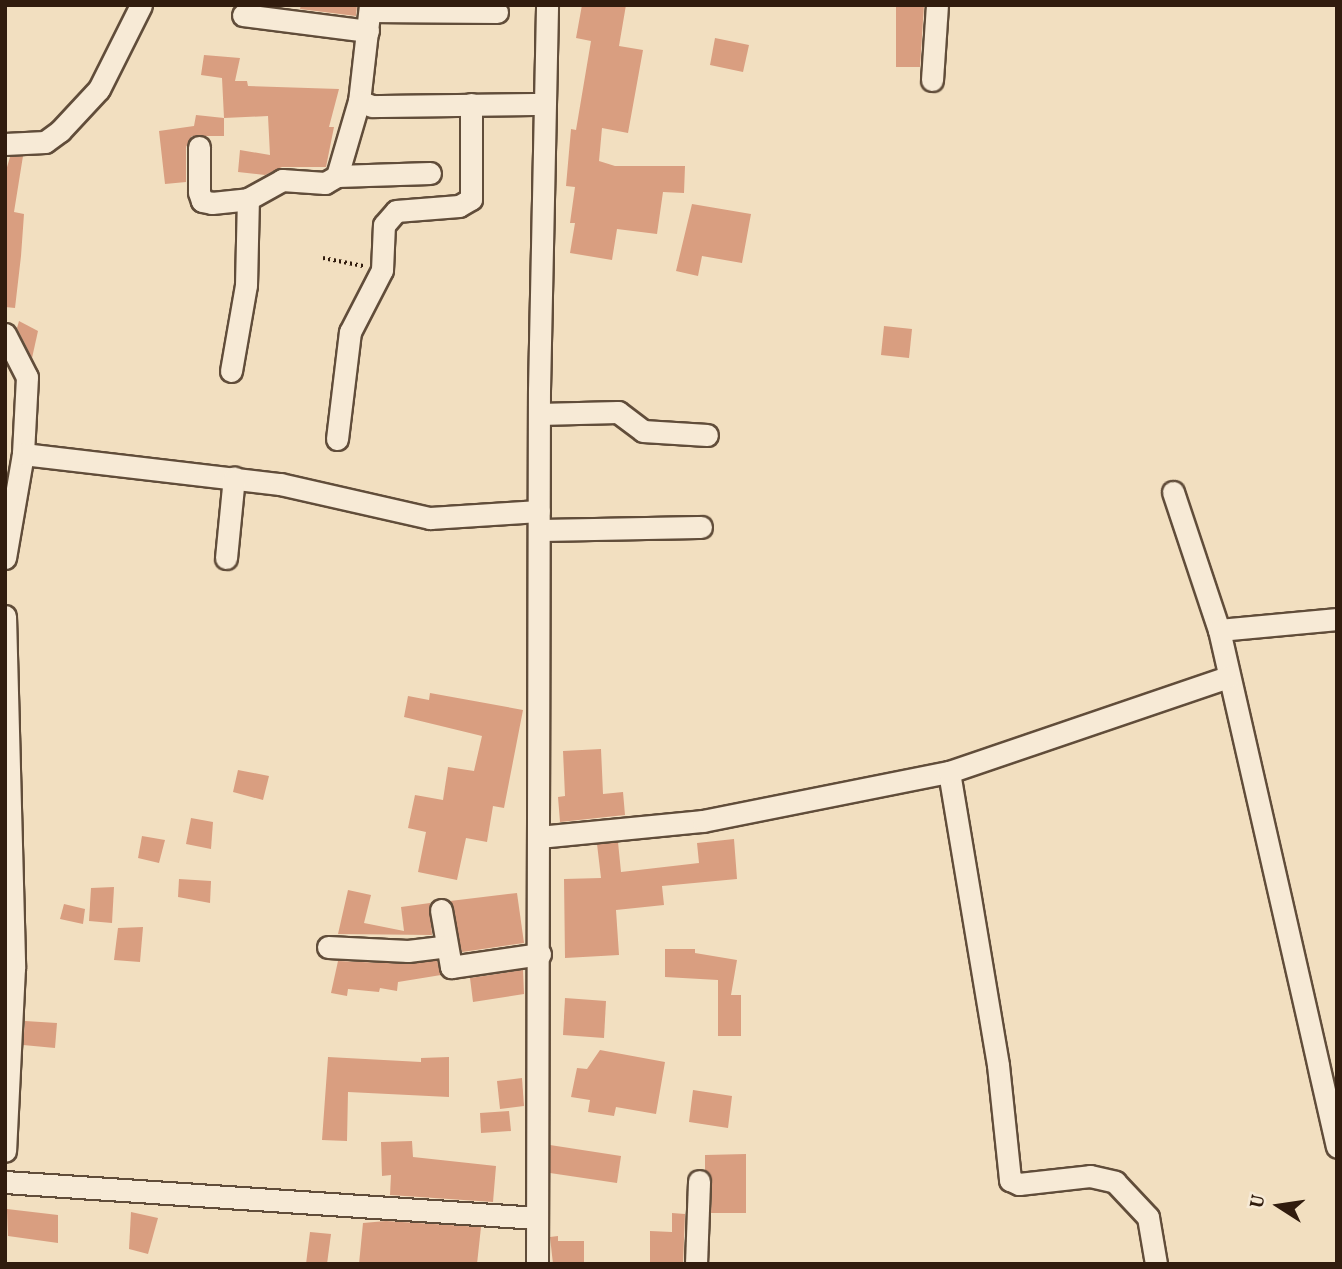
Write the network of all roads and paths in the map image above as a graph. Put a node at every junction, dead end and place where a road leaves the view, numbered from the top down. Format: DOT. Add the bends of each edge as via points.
graph roads {
  1 [pos="141,5"];
  2 [pos="547,5"];
  3 [pos="937,5"];
  4 [pos="497,12"];
  5 [pos="243,15"];
  6 [pos="369,16"];
  7 [pos="932,80"];
  8 [pos="359,102"];
  9 [pos="471,104"];
  10 [pos="542,104"];
  11 [pos="5,144"];
  12 [pos="199,147"];
  13 [pos="429,173"];
  14 [pos="337,176"];
  15 [pos="248,200"];
  16 [pos="323,258"];
  17 [pos="382,270"];
  18 [pos="5,334"];
  19 [pos="231,371"];
  20 [pos="539,414"];
  21 [pos="707,435"];
  22 [pos="337,439"];
  23 [pos="23,454"];
  24 [pos="234,477"];
  25 [pos="1173,492"];
  26 [pos="539,520"];
  27 [pos="701,527"];
  28 [pos="5,558"];
  29 [pos="226,558"];
  30 [pos="5,616"];
  31 [pos="1337,619"];
  32 [pos="1219,630"];
  33 [pos="1228,677"];
  34 [pos="949,772"];
  35 [pos="539,837"];
  36 [pos="441,910"];
  37 [pos="446,946"];
  38 [pos="328,947"];
  39 [pos="540,954"];
  40 [pos="1337,1147"];
  41 [pos="5,1151"];
  42 [pos="699,1181"];
  43 [pos="5,1182"];
  44 [pos="537,1218"];
  45 [pos="537,1264"];
  46 [pos="696,1264"];
  47 [pos="1156,1264"];
  1 -- 11 [label="street" via="99,89 60,131 45,142"];
  2 -- 10 [label="street"];
  3 -- 7 [label="street"];
  4 -- 6 [label="street"];
  5 -- 6 [label="street"];
  6 -- 8 [label="street"];
  8 -- 9 [label="street" via="372,106"];
  8 -- 14 [label="street"];
  9 -- 10 [label="street"];
  9 -- 17 [label="street" via="471,200 459,206 405,209 388,217"];
  10 -- 20 [label="street"];
  12 -- 15 [label="street" via="202,201"];
  13 -- 14 [label="street"];
  14 -- 15 [label="street" via="325,183 282,180"];
  15 -- 19 [label="street" via="246,285"];
  16 -- 17 [label="path"];
  17 -- 22 [label="street" via="350,332"];
  18 -- 23 [label="street" via="27,377"];
  20 -- 21 [label="street" via="618,412 643,431"];
  20 -- 26 [label="street"];
  23 -- 24 [label="street"];
  23 -- 28 [label="street"];
  24 -- 26 [label="street" via="316,491 411,516"];
  24 -- 29 [label="street"];
  25 -- 32 [label="street"];
  26 -- 27 [label="street"];
  26 -- 35 [label="street"];
  30 -- 41 [label="street" via="15,968"];
  31 -- 32 [label="street"];
  32 -- 33 [label="street"];
  33 -- 34 [label="street"];
  33 -- 40 [label="street"];
  34 -- 35 [label="street" via="703,821"];
  34 -- 47 [label="street" via="998,1065 1010,1180 1019,1184 1090,1176 1115,1182 1147,1217"];
  35 -- 39 [label="street"];
  36 -- 37 [label="street"];
  37 -- 38 [label="street" via="408,951"];
  37 -- 39 [label="street" via="451,967"];
  39 -- 44 [label="street"];
  42 -- 46 [label="street"];
  43 -- 44 [label="street"];
  44 -- 45 [label="street"];
}
